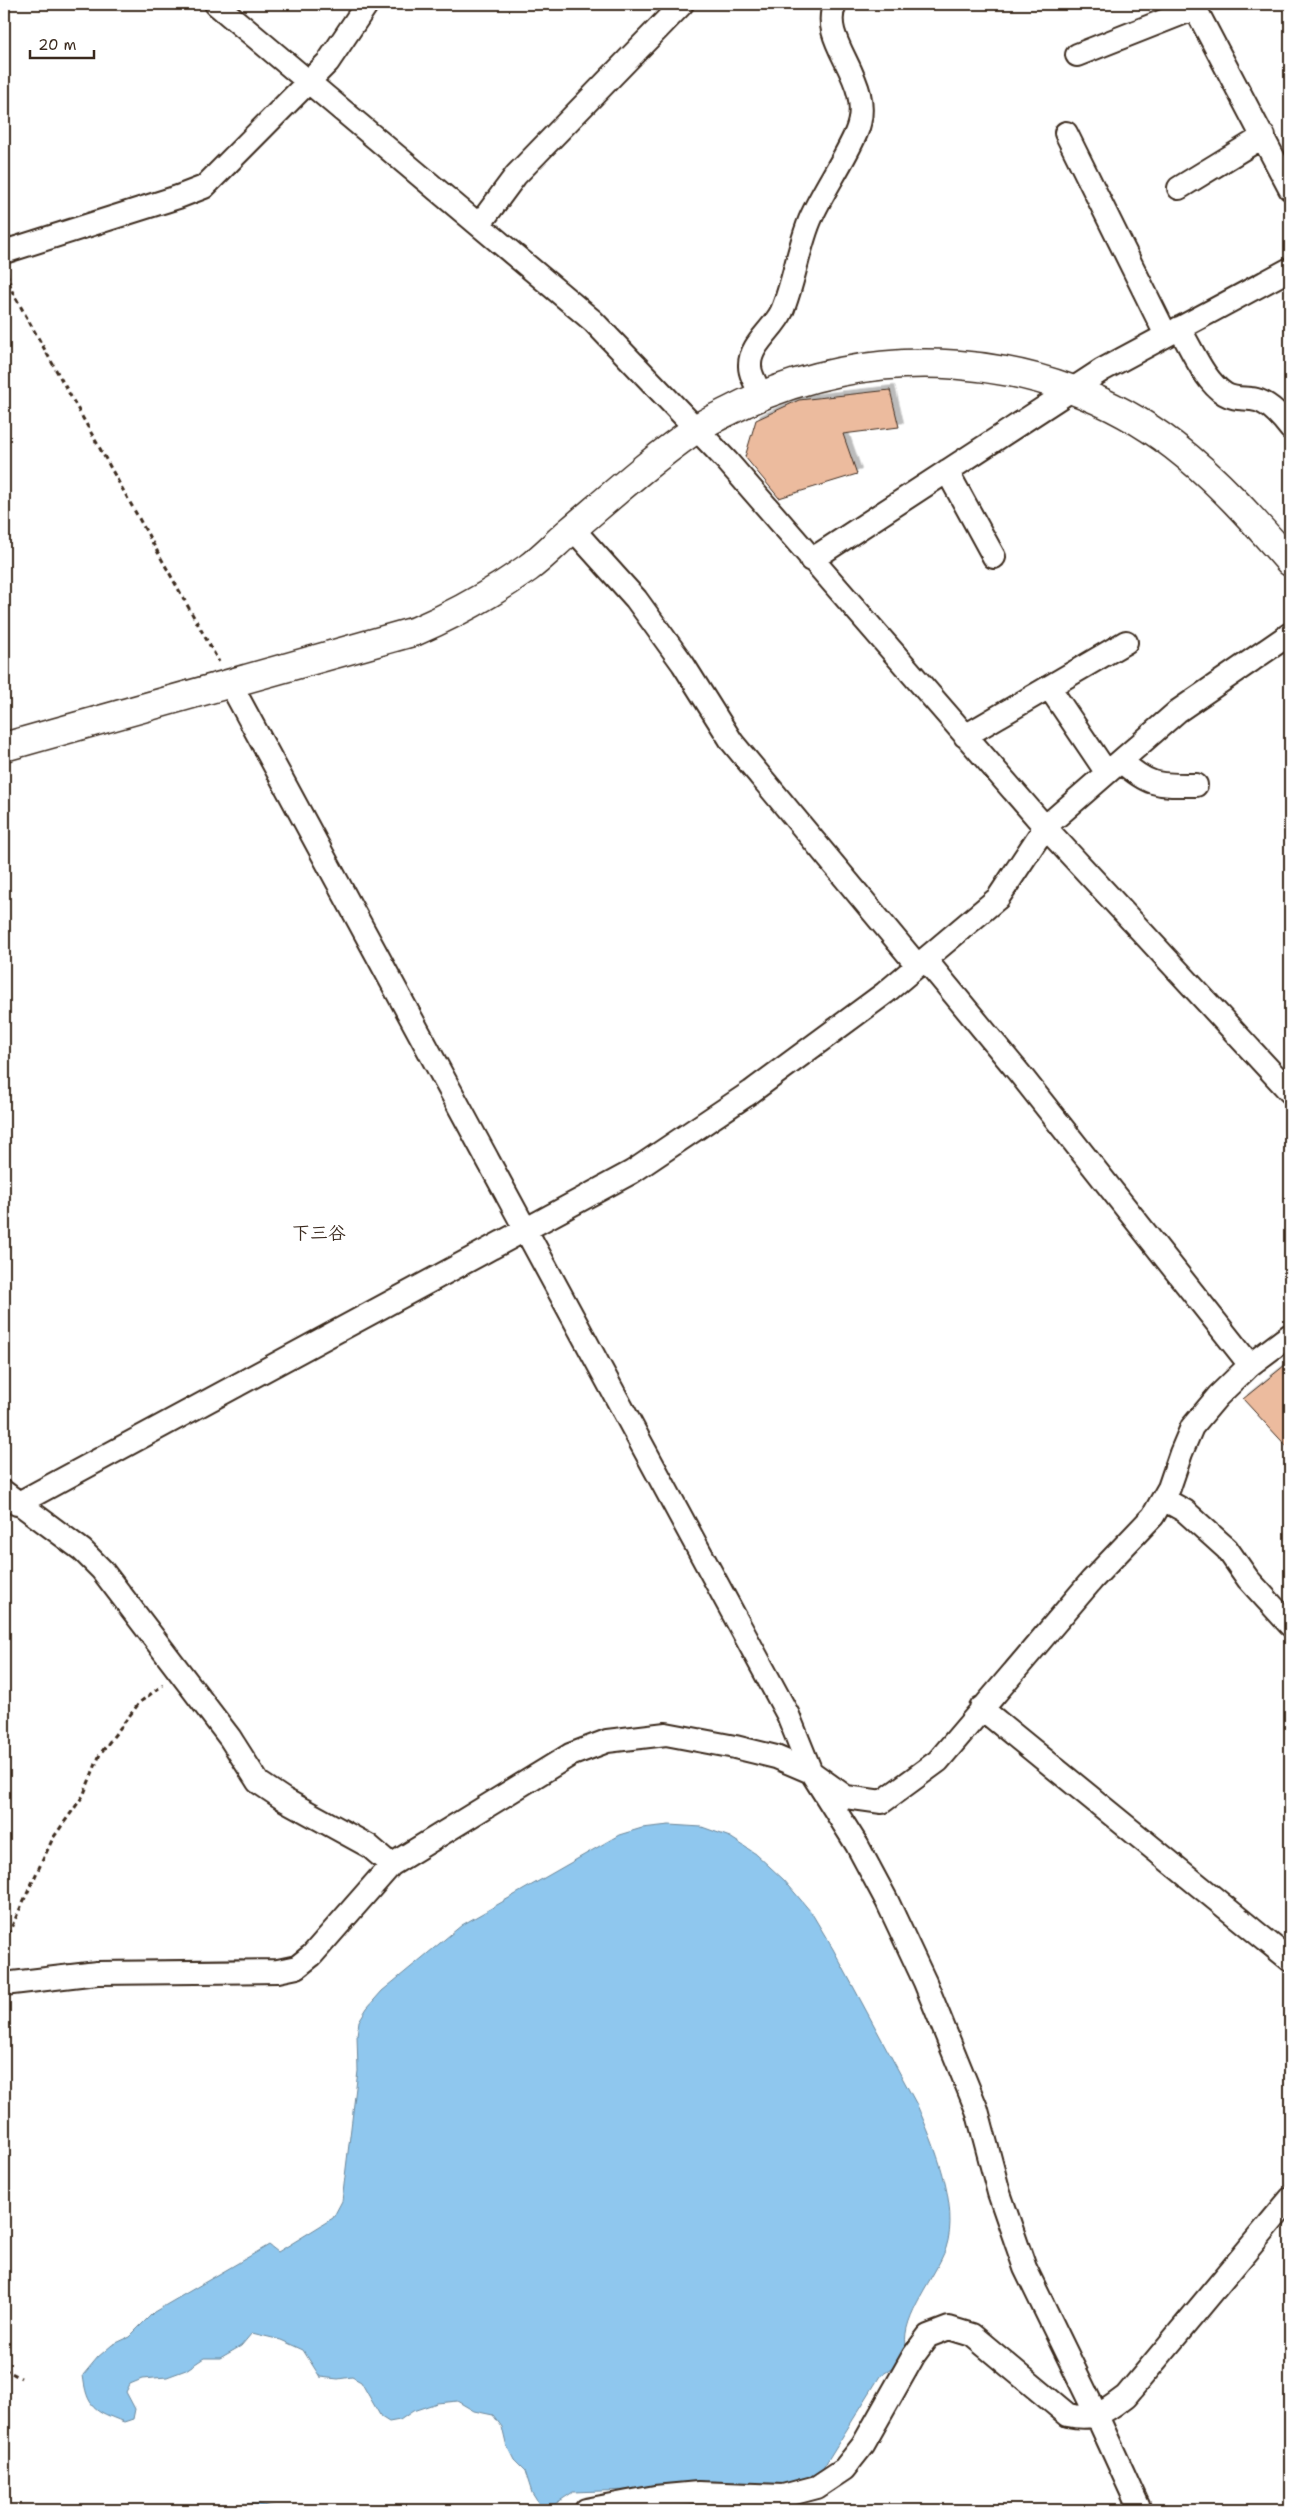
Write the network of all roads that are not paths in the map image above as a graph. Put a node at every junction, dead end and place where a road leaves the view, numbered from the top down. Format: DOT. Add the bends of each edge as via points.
graph roads {
  1 [pos="216,4"];
  2 [pos="367,4"];
  3 [pos="682,4"];
  4 [pos="831,6"];
  5 [pos="1195,6"];
  6 [pos="1077,55"];
  7 [pos="308,82"];
  8 [pos="1066,133"];
  9 [pos="1264,136"];
  10 [pos="1179,188"];
  11 [pos="1290,189"];
  12 [pos="479,225"];
  13 [pos="5,251"];
  14 [pos="1290,269"];
  15 [pos="1173,331"];
  16 [pos="1071,389"];
  17 [pos="761,394"];
  18 [pos="696,428"];
  19 [pos="1290,428"];
  20 [pos="947,471"];
  21 [pos="573,529"];
  22 [pos="994,557"];
  23 [pos="811,560"];
  24 [pos="1290,562"];
  25 [pos="1290,634"];
  26 [pos="1126,642"];
  27 [pos="231,684"];
  28 [pos="1049,687"];
  29 [pos="965,736"];
  30 [pos="4,747"];
  31 [pos="1114,767"];
  32 [pos="1196,785"];
  33 [pos="1045,827"];
  34 [pos="921,962"];
  35 [pos="1290,1092"];
  36 [pos="526,1231"];
  37 [pos="1290,1335"];
  38 [pos="1250,1366"];
  39 [pos="11,1498"];
  40 [pos="1163,1499"];
  41 [pos="1290,1625"];
  42 [pos="981,1708"];
  43 [pos="811,1772"];
  44 [pos="391,1865"];
  45 [pos="1290,1960"];
  46 [pos="4,1984"];
  47 [pos="1290,2199"];
  48 [pos="1098,2416"];
  49 [pos="586,2510"];
  50 [pos="1140,2510"];
  1 -- 7 [label="street"];
  2 -- 7 [label="street" via="328,62"];
  3 -- 12 [label="street" via="516,175"];
  4 -- 17 [label="street" via="831,24 861,97 862,114 856,133 810,221 781,313 753,352 750,366"];
  5 -- 6 [label="street"];
  5 -- 9 [label="street"];
  7 -- 12 [label="street"];
  7 -- 13 [label="street" via="204,187"];
  8 -- 15 [label="street"];
  9 -- 10 [label="street"];
  9 -- 11 [label="street"];
  12 -- 18 [label="street" via="593,321"];
  14 -- 15 [label="street"];
  15 -- 16 [label="street"];
  15 -- 19 [label="street" via="1212,383 1226,395 1253,399 1267,405"];
  16 -- 17 [label="street" via="1000,369 896,363 824,374"];
  16 -- 20 [label="street"];
  16 -- 24 [label="street" via="1110,406 1173,445 1237,503"];
  17 -- 18 [label="street"];
  18 -- 21 [label="street"];
  18 -- 23 [label="street"];
  20 -- 22 [label="street"];
  20 -- 23 [label="street"];
  21 -- 27 [label="street" via="528,568 452,615 374,645"];
  21 -- 34 [label="street" via="636,599 684,664 732,742"];
  23 -- 29 [label="street"];
  25 -- 31 [label="street" via="1178,711"];
  26 -- 28 [label="street"];
  27 -- 30 [label="street"];
  27 -- 36 [label="street"];
  28 -- 29 [label="street"];
  28 -- 31 [label="street"];
  29 -- 33 [label="street"];
  31 -- 32 [label="street" via="1156,785"];
  31 -- 33 [label="street"];
  33 -- 34 [label="street" via="998,898"];
  33 -- 35 [label="street"];
  34 -- 36 [label="street" via="885,993 743,1097 632,1172"];
  34 -- 38 [label="street" via="1026,1081"];
  36 -- 39 [label="street"];
  36 -- 43 [label="street" via="788,1716"];
  37 -- 38 [label="street"];
  38 -- 40 [label="street" via="1218,1396 1192,1427"];
  39 -- 44 [label="street" via="82,1550 102,1570 230,1738 258,1782 369,1846"];
  40 -- 41 [label="street" via="1185,1511 1227,1549"];
  40 -- 42 [label="street" via="1153,1516 1092,1580"];
  42 -- 43 [label="street" via="938,1761 882,1802 846,1797"];
  42 -- 45 [label="street"];
  43 -- 44 [label="street" via="776,1757 666,1734 607,1741 570,1755"];
  43 -- 48 [label="street" via="857,1845 925,1982 977,2110 998,2193 1025,2268"];
  44 -- 46 [label="street" via="312,1955 297,1967 278,1972 97,1973"];
  47 -- 48 [label="street" via="1126,2396"];
  48 -- 49 [label="street" via="1085,2419 1068,2416 972,2335 949,2328 928,2336 863,2445 844,2469 816,2487 783,2496 698,2492"];
  48 -- 50 [label="street"];
}
